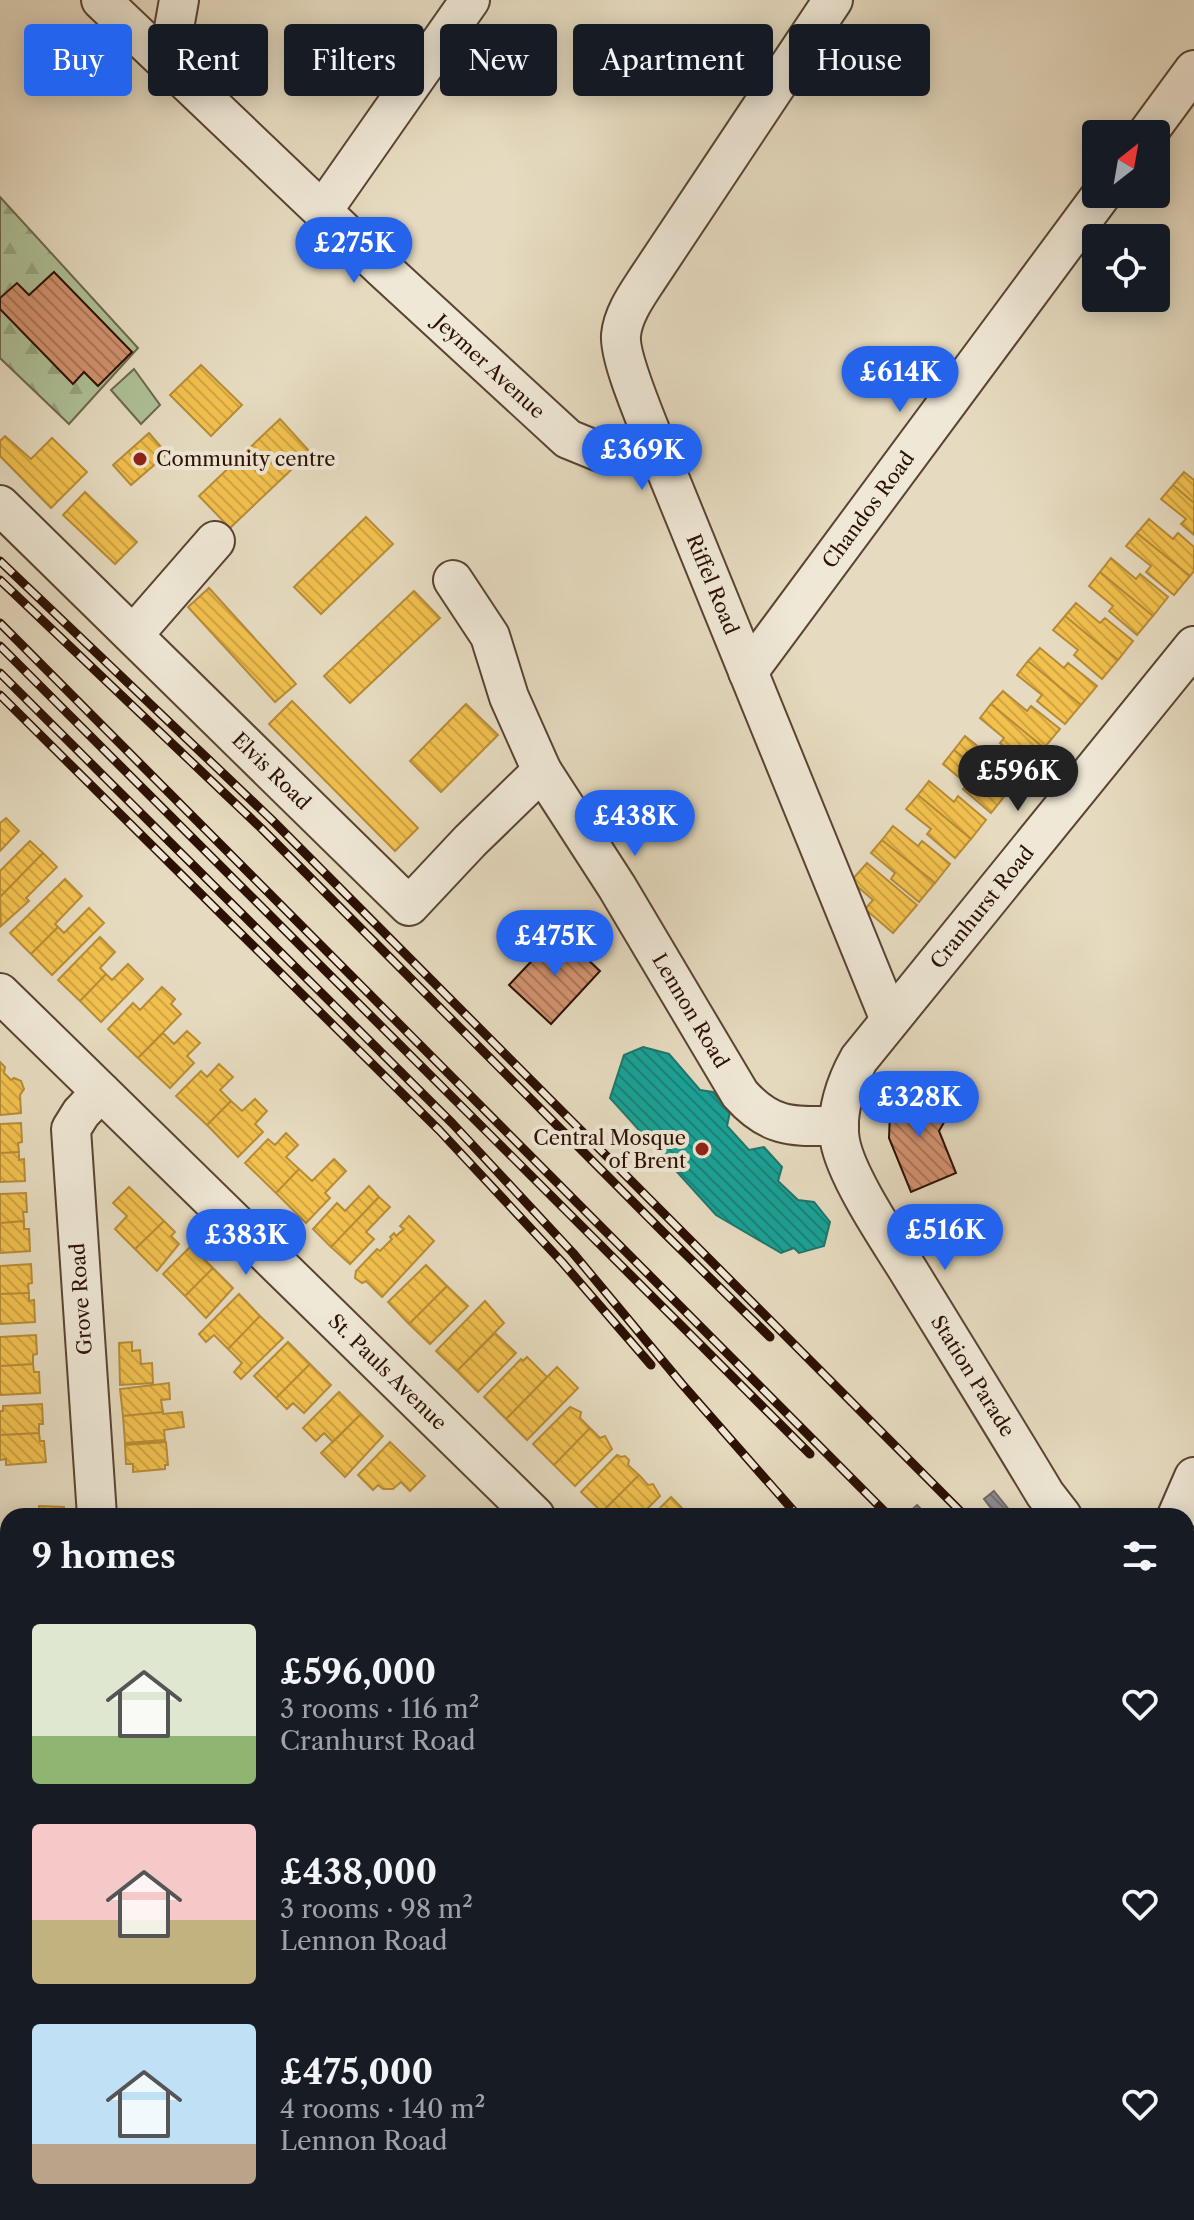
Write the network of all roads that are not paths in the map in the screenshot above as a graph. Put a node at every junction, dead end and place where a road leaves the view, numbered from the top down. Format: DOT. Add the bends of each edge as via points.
graph roads {
  1 [pos="101,0"];
  2 [pos="179,0"];
  3 [pos="470,0"];
  4 [pos="833,0"];
  5 [pos="175,24"];
  6 [pos="148,43"];
  7 [pos="1194,70"];
  8 [pos="201,96"];
  9 [pos="1157,120"];
  10 [pos="1092,208"];
  11 [pos="323,210"];
  12 [pos="655,443"];
  13 [pos="0,505"];
  14 [pos="215,541"];
  15 [pos="453,580"];
  16 [pos="134,634"];
  17 [pos="1194,646"];
  18 [pos="748,672"];
  19 [pos="542,771"];
  20 [pos="0,993"];
  21 [pos="890,1020"];
  22 [pos="101,1092"];
  23 [pos="839,1126"];
  24 [pos="1194,1477"];
  25 [pos="96,1508"];
  26 [pos="527,1508"];
  27 [pos="1056,1508"];
  28 [pos="1180,1508"];
  1 -- 6 [label="street, Jeymer Avenue"];
  2 -- 5 [label="street"];
  3 -- 11 [label="street"];
  4 -- 12 [label="street, Riffel Road" via="630,307 621,336 624,357"];
  7 -- 9 [label="street"];
  8 -- 11 [label="street, Jeymer Avenue"];
  10 -- 18 [label="street, Chandos Road"];
  11 -- 12 [label="street, Jeymer Avenue" via="568,439 600,452"];
  12 -- 18 [label="street, Riffel Road"];
  13 -- 16 [label="street, Elvis Road"];
  14 -- 16 [label="street"];
  15 -- 19 [label="street, Lennon Road" via="490,636 509,697"];
  16 -- 19 [label="street, Elvis Road" via="409,906"];
  17 -- 21 [label="street, Cranhurst Road"];
  18 -- 21 [label="street, Riffel Road"];
  19 -- 23 [label="street, Lennon Road" via="602,893 740,1094 756,1112 775,1122"];
  20 -- 22 [label="street, St. Pauls Avenue"];
  21 -- 23 [label="street, Station Parade" via="852,1072"];
  22 -- 25 [label="street, Grove Road" via="71,1129"];
  22 -- 26 [label="street, St. Pauls Avenue"];
  23 -- 27 [label="street, Station Parade" via="847,1161 876,1219"];
  24 -- 28 [label="street"];
}
